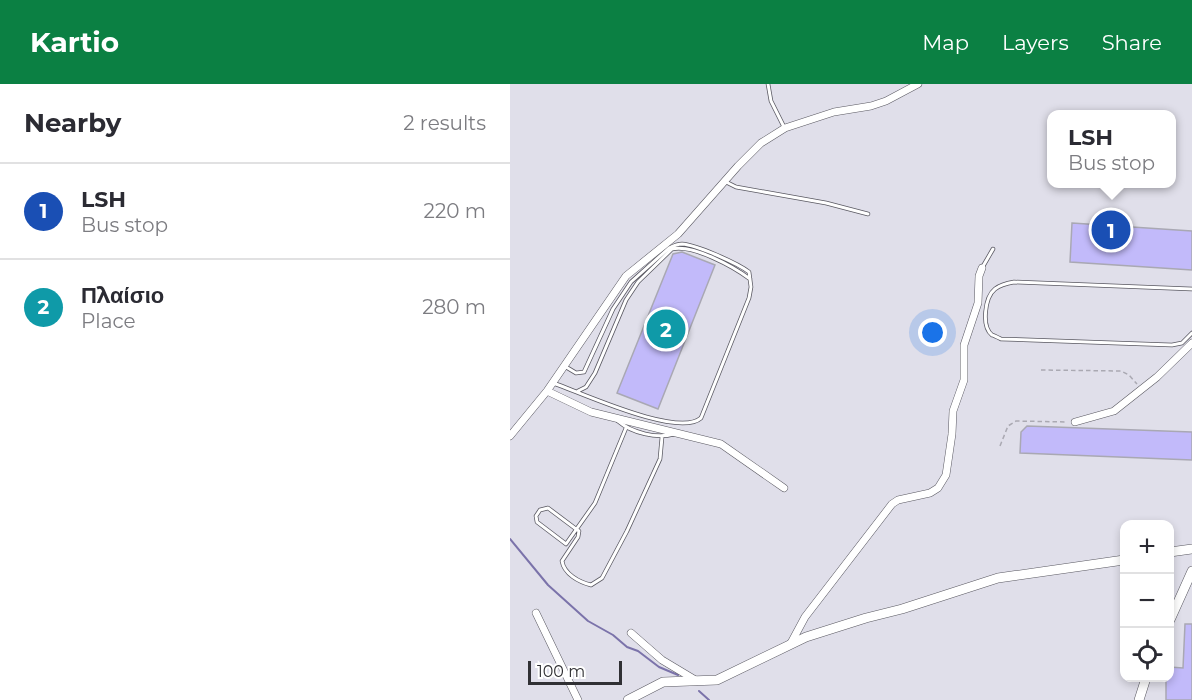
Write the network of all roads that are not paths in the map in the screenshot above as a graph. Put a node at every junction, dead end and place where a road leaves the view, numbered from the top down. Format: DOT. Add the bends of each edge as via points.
graph roads {
  1 [pos="768,84"];
  2 [pos="918,84"];
  3 [pos="785,128"];
  4 [pos="724,181"];
  5 [pos="868,214"];
  6 [pos="993,249"];
  7 [pos="982,268"];
  8 [pos="750,279"];
  9 [pos="1192,289"];
  10 [pos="1192,333"];
  11 [pos="1192,343"];
  12 [pos="564,367"];
  13 [pos="553,383"];
  14 [pos="547,391"];
  15 [pos="576,391"];
  16 [pos="615,418"];
  17 [pos="1075,422"];
  18 [pos="626,428"];
  19 [pos="679,433"];
  20 [pos="510,436"];
  21 [pos="662,437"];
  22 [pos="784,488"];
  23 [pos="576,529"];
  24 [pos="1192,549"];
  25 [pos="1174,551"];
  26 [pos="1120,561"];
  27 [pos="1192,571"];
  28 [pos="1174,611"];
  29 [pos="536,613"];
  30 [pos="631,633"];
  31 [pos="791,643"];
  32 [pos="697,681"];
  33 [pos="1145,682"];
  34 [pos="578,700"];
  35 [pos="628,700"];
  36 [pos="1139,700"];
  1 -- 3 [label="lane"];
  2 -- 3 [label="street" via="878,103 834,111"];
  3 -- 4 [label="street" via="761,143"];
  4 -- 5 [label="lane" via="736,187"];
  4 -- 12 [label="street" via="678,234 626,276"];
  6 -- 7 [label="lane"];
  7 -- 31 [label="street" via="978,303 964,345 964,380 952,411 948,467 943,481 930,493 892,504 805,617"];
  8 -- 12 [label="lane" via="743,267 690,245 669,248 632,282 613,309 584,372"];
  8 -- 15 [label="lane" via="732,266 693,251 672,249 638,282 626,300 595,373 586,387"];
  8 -- 15 [label="lane" via="749,298 701,418 696,422 662,422"];
  9 -- 10 [label="lane" via="1014,282 996,288 985,317 992,335 1001,339 1172,345 1182,343"];
  11 -- 17 [label="street" via="1114,411"];
  12 -- 13 [label="street"];
  13 -- 14 [label="street"];
  13 -- 15 [label="lane"];
  14 -- 16 [label="street" via="591,412"];
  14 -- 20 [label="street"];
  16 -- 18 [label="lane"];
  16 -- 19 [label="street"];
  18 -- 21 [label="lane"];
  18 -- 23 [label="lane" via="595,502"];
  19 -- 21 [label="lane"];
  19 -- 22 [label="street" via="721,444"];
  21 -- 23 [label="lane" via="660,459 627,531 602,578 591,585 563,567 563,558 578,537"];
  23 -- 23 [label="lane" via="548,508 537,514 537,522 566,544"];
  24 -- 25 [label="street"];
  26 -- 31 [label="street" via="998,578"];
  27 -- 28 [label="street"];
  29 -- 34 [label="street"];
  30 -- 32 [label="street" via="662,660"];
  31 -- 32 [label="street" via="727,676"];
  32 -- 35 [label="street" via="663,682"];
  33 -- 36 [label="street"];
}
